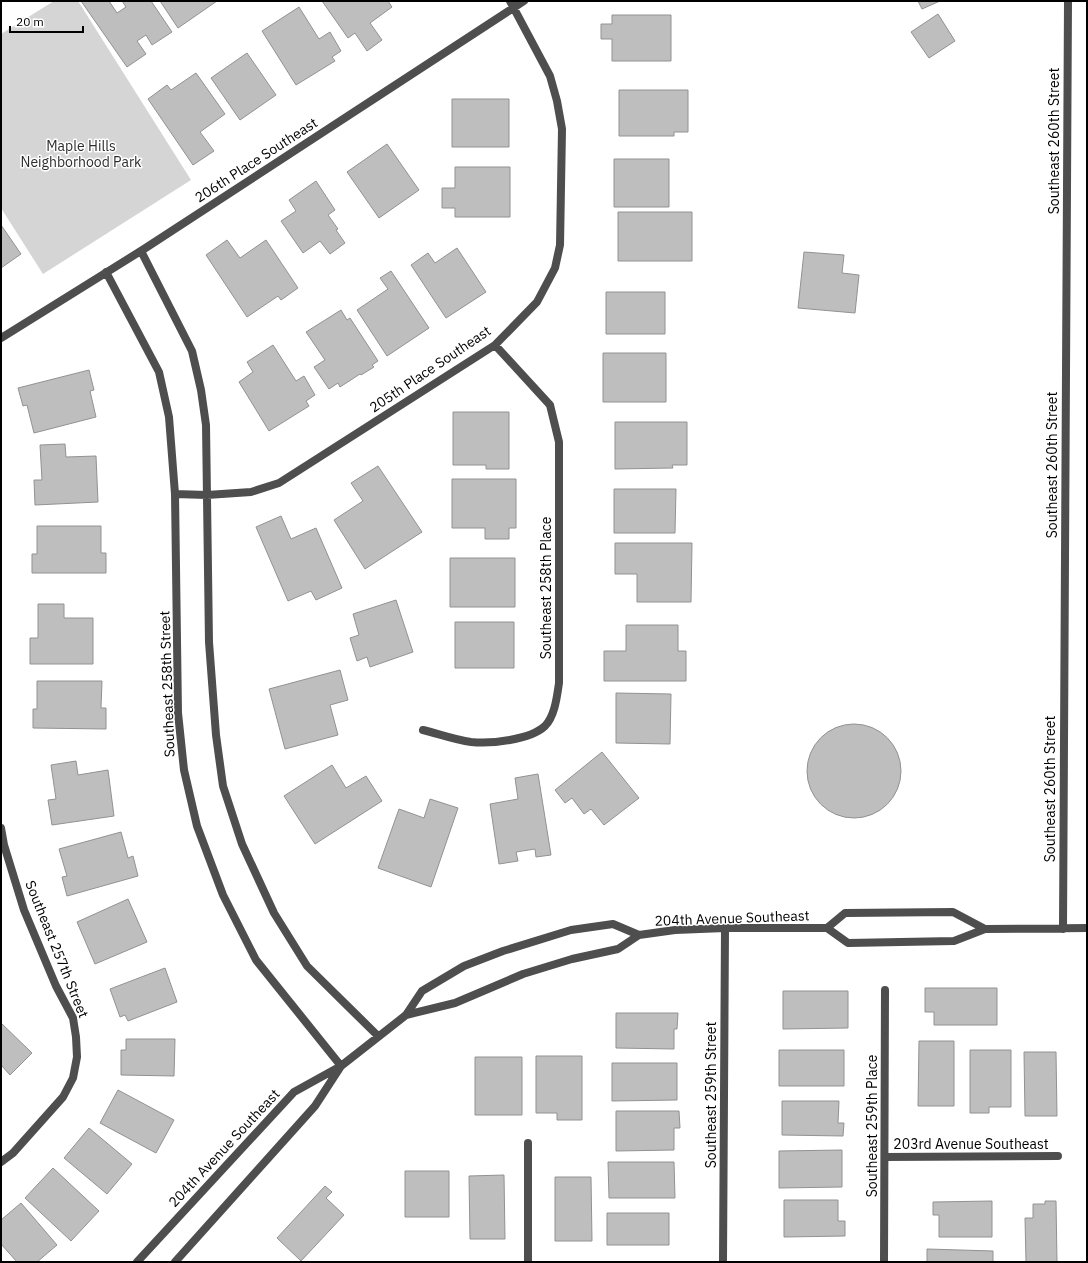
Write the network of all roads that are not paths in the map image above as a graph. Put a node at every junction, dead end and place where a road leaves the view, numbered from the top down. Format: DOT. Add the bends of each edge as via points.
graph roads {
  1 [pos="524,1"];
  2 [pos="1068,1"];
  3 [pos="512,4"];
  4 [pos="141,250"];
  5 [pos="106,272"];
  6 [pos="1,338"];
  7 [pos="494,344"];
  8 [pos="175,494"];
  9 [pos="207,495"];
  10 [pos="423,730"];
  11 [pos="1,828"];
  12 [pos="725,928"];
  13 [pos="826,928"];
  14 [pos="1062,928"];
  15 [pos="1087,928"];
  16 [pos="985,929"];
  17 [pos="639,935"];
  18 [pos="885,990"];
  19 [pos="406,1015"];
  20 [pos="378,1036"];
  21 [pos="341,1066"];
  22 [pos="528,1143"];
  23 [pos="1058,1156"];
  24 [pos="885,1157"];
  25 [pos="1,1162"];
  26 [pos="137,1262"];
  27 [pos="175,1262"];
  28 [pos="528,1262"];
  29 [pos="723,1262"];
  30 [pos="884,1262"];
  1 -- 3 [label="street, 206th Place Southeast"];
  2 -- 14 [label="street, Southeast 260th Street"];
  3 -- 4 [label="street, 206th Place Southeast"];
  3 -- 7 [label="street, 205th Place Southeast" via="550,76 557,101 562,129 560,244 555,268 537,302"];
  4 -- 5 [label="street, 206th Place Southeast"];
  4 -- 9 [label="street" via="192,351 206,425"];
  5 -- 6 [label="street, 206th Place Southeast"];
  5 -- 8 [label="street, Southeast 258th Street" via="159,372 169,417"];
  7 -- 9 [label="street, 205th Place Southeast" via="279,483 251,492"];
  7 -- 10 [label="street, Southeast 258th Place" via="550,405 559,442 559,683 555,707 545,726 523,738 472,742"];
  8 -- 9 [label="street, 205th Place Southeast"];
  8 -- 21 [label="street, Southeast 258th Street" via="178,713 184,770 197,826 223,895 256,960"];
  9 -- 20 [label="street" via="209,642 216,735 223,786 242,844 278,920 307,966"];
  11 -- 25 [label="street, Southeast 257th Street" via="24,910 56,986 73,1018 77,1057 73,1078 63,1097 13,1153"];
  12 -- 13 [label="street, 204th Avenue Southeast"];
  12 -- 17 [label="street, 204th Avenue Southeast" via="675,930"];
  12 -- 29 [label="street, Southeast 259th Street"];
  13 -- 16 [label="street, 204th Avenue Southeast" via="848,943 954,941"];
  13 -- 16 [label="street, 204th Avenue Southeast" via="845,913 953,912"];
  14 -- 15 [label="street, 204th Avenue Southeast"];
  14 -- 16 [label="street, 204th Avenue Southeast"];
  17 -- 19 [label="street, 204th Avenue Southeast" via="618,949 572,959 523,974 455,1002"];
  17 -- 19 [label="street, 204th Avenue Southeast" via="613,924 571,930 503,951 464,966 422,991"];
  18 -- 24 [label="street, Southeast 259th Place"];
  19 -- 20 [label="street, 204th Avenue Southeast"];
  20 -- 21 [label="street, 204th Avenue Southeast"];
  21 -- 26 [label="street, 204th Avenue Southeast" via="294,1092"];
  21 -- 27 [label="street, 204th Avenue Southeast" via="315,1106"];
  22 -- 28 [label="street"];
  23 -- 24 [label="street, 203rd Avenue Southeast"];
  24 -- 30 [label="street, Southeast 259th Place"];
}
